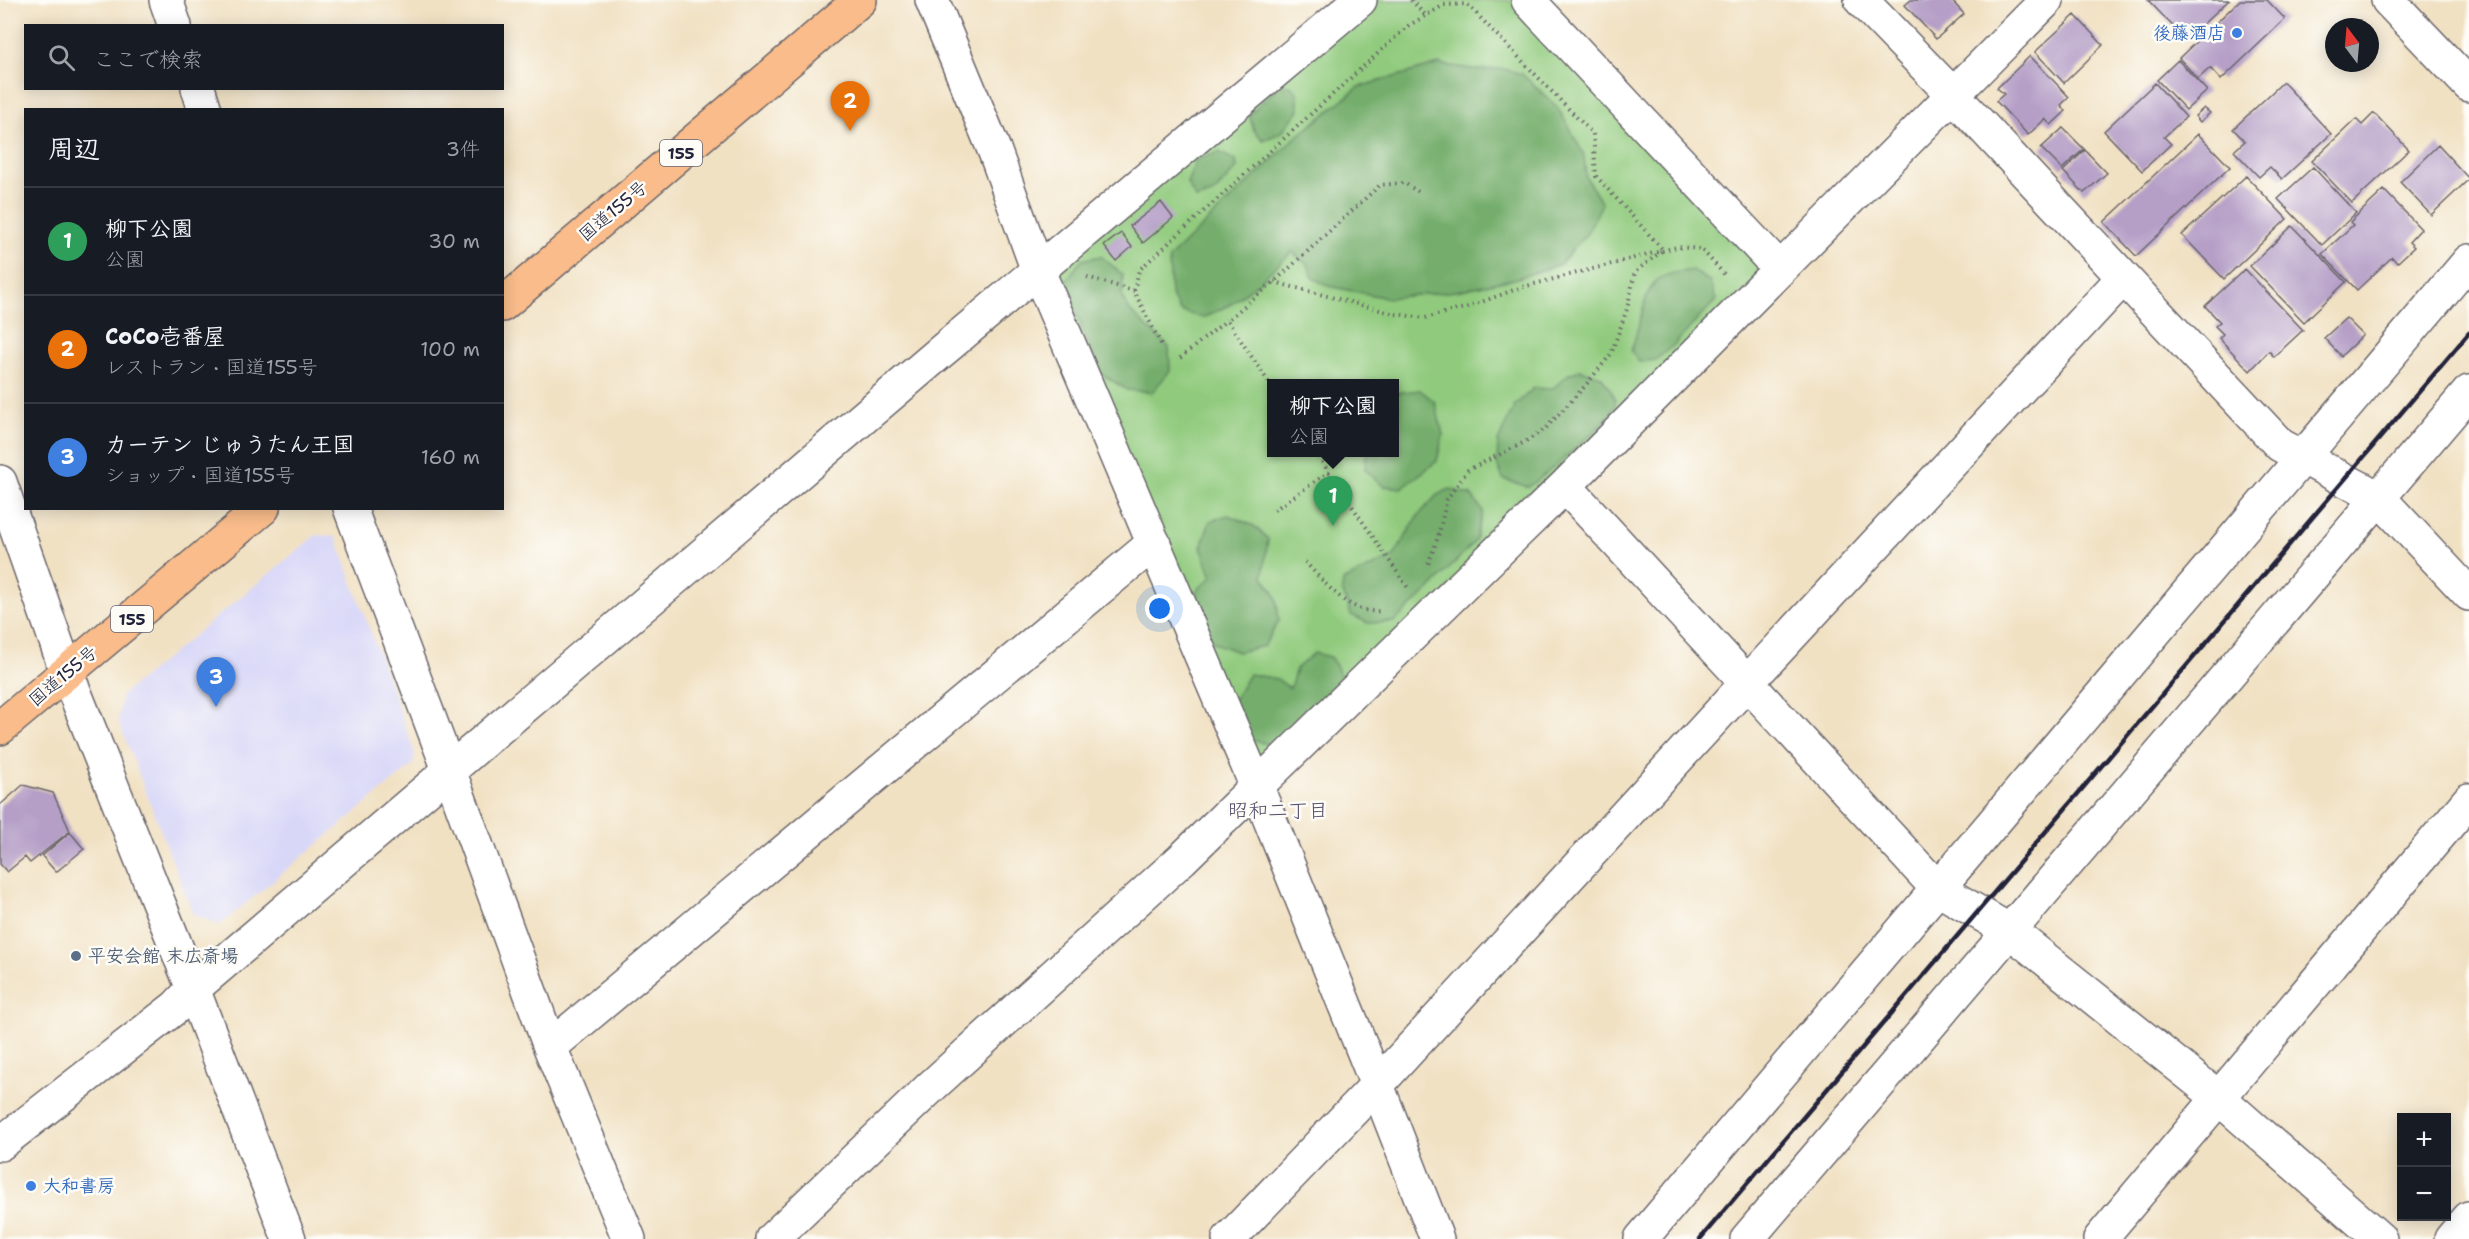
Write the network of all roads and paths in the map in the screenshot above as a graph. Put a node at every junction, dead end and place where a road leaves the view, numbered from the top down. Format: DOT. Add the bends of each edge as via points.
graph roads {
  1 [pos="166,0"];
  2 [pos="860,0"];
  3 [pos="932,0"];
  4 [pos="1360,0"];
  5 [pos="1411,0"];
  6 [pos="1528,0"];
  7 [pos="1861,0"];
  8 [pos="2048,0"];
  9 [pos="2388,0"];
  10 [pos="1426,16"];
  11 [pos="174,24"];
  12 [pos="2469,85"];
  13 [pos="199,90"];
  14 [pos="1953,95"];
  15 [pos="204,108"];
  16 [pos="1422,194"];
  17 [pos="1663,250"];
  18 [pos="2469,261"];
  19 [pos="1780,269"];
  20 [pos="1038,271"];
  21 [pos="2123,278"];
  22 [pos="1274,282"];
  23 [pos="1749,300"];
  24 [pos="504,303"];
  25 [pos="1227,320"];
  26 [pos="1161,344"];
  27 [pos="1180,358"];
  28 [pos="1267,380"];
  29 [pos="2469,392"];
  30 [pos="1319,457"];
  31 [pos="2304,457"];
  32 [pos="1329,472"];
  33 [pos="0,482"];
  34 [pos="1565,486"];
  35 [pos="2379,498"];
  36 [pos="261,510"];
  37 [pos="351,510"];
  38 [pos="1274,510"];
  39 [pos="1154,543"];
  40 [pos="1305,561"];
  41 [pos="1424,576"];
  42 [pos="1411,594"];
  43 [pos="2469,594"];
  44 [pos="1387,610"];
  45 [pos="67,673"];
  46 [pos="1746,684"];
  47 [pos="0,728"];
  48 [pos="449,770"];
  49 [pos="1256,786"];
  50 [pos="2469,800"];
  51 [pos="1938,889"];
  52 [pos="2010,931"];
  53 [pos="193,989"];
  54 [pos="550,1047"];
  55 [pos="1377,1085"];
  56 [pos="2219,1098"];
  57 [pos="0,1144"];
  58 [pos="2469,1218"];
  59 [pos="289,1239"];
  60 [pos="629,1239"];
  61 [pos="772,1239"];
  62 [pos="1229,1239"];
  63 [pos="1437,1239"];
  64 [pos="1641,1239"];
  65 [pos="1747,1239"];
  66 [pos="2100,1239"];
  67 [pos="2380,1239"];
  68 [pos="2451,1239"];
  1 -- 11 [label="street"];
  2 -- 24 [label="highway, 国道155号 / 155"];
  3 -- 20 [label="street" via="995,152"];
  4 -- 20 [label="street"];
  5 -- 10 [label="path"];
  6 -- 19 [label="street"];
  7 -- 14 [label="street"];
  8 -- 14 [label="street"];
  9 -- 12 [label="street"];
  10 -- 17 [label="path" via="1444,5 1467,4 1593,134 1596,176"];
  10 -- 26 [label="path" via="1408,26 1139,270 1134,291"];
  13 -- 15 [label="street"];
  14 -- 19 [label="street"];
  14 -- 21 [label="street"];
  16 -- 22 [label="path" via="1404,183 1380,185"];
  17 -- 22 [label="path" via="1519,288 1425,318 1395,314"];
  17 -- 23 [label="path" via="1701,249"];
  17 -- 41 [label="path" via="1635,272 1628,309 1611,354 1585,386 1546,428 1468,470 1447,499"];
  18 -- 31 [label="street"];
  19 -- 23 [label="street"];
  20 -- 39 [label="street"];
  20 -- 48 [label="street"];
  21 -- 31 [label="street" via="2280,445"];
  21 -- 46 [label="street"];
  22 -- 25 [label="path"];
  23 -- 34 [label="street"];
  25 -- 27 [label="path"];
  25 -- 28 [label="path"];
  29 -- 35 [label="street"];
  30 -- 32 [label="path"];
  31 -- 35 [label="street"];
  31 -- 51 [label="street"];
  32 -- 38 [label="path"];
  32 -- 42 [label="path"];
  33 -- 45 [label="street"];
  34 -- 46 [label="street"];
  34 -- 49 [label="street"];
  35 -- 43 [label="street"];
  35 -- 52 [label="street"];
  36 -- 45 [label="highway, 国道155号 / 155"];
  37 -- 48 [label="street"];
  39 -- 49 [label="street"];
  39 -- 54 [label="street"];
  40 -- 44 [label="path" via="1343,601 1369,612"];
  45 -- 47 [label="highway, 国道155号 / 155"];
  45 -- 53 [label="street"];
  46 -- 51 [label="street"];
  46 -- 55 [label="street"];
  48 -- 53 [label="street"];
  48 -- 54 [label="street"];
  49 -- 55 [label="street"];
  49 -- 61 [label="street" via="1182,859 933,1084"];
  50 -- 56 [label="street"];
  51 -- 52 [label="street"];
  51 -- 64 [label="street"];
  52 -- 56 [label="street"];
  52 -- 65 [label="street"];
  53 -- 57 [label="street" via="176,1007"];
  53 -- 59 [label="street"];
  54 -- 60 [label="street"];
  55 -- 62 [label="street"];
  55 -- 63 [label="street"];
  56 -- 66 [label="street"];
  56 -- 67 [label="street"];
  58 -- 68 [label="street"];
}
